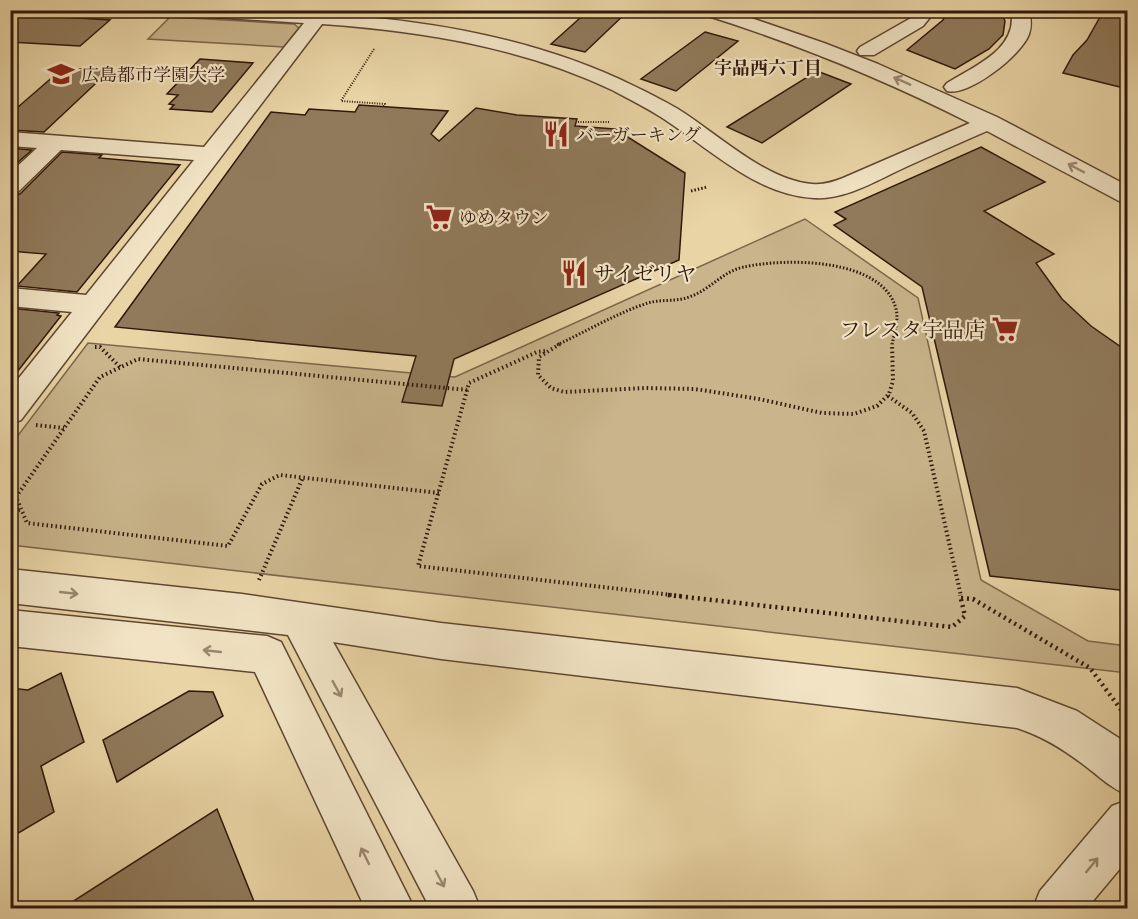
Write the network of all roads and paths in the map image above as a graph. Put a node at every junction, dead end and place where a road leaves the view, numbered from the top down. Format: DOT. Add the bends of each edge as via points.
graph roads {
  1 [pos="708,10"];
  2 [pos="747,10"];
  3 [pos="927,10"];
  4 [pos="1020,10"];
  5 [pos="191,11"];
  6 [pos="316,19"];
  7 [pos="374,49"];
  8 [pos="867,51"];
  9 [pos="954,87"];
  10 [pos="383,107"];
  11 [pos="578,122"];
  12 [pos="610,122"];
  13 [pos="989,122"];
  14 [pos="10,139"];
  15 [pos="56,142"];
  16 [pos="211,154"];
  17 [pos="1128,177"];
  18 [pos="10,187"];
  19 [pos="707,187"];
  20 [pos="691,191"];
  21 [pos="1128,196"];
  22 [pos="10,297"];
  23 [pos="93,304"];
  24 [pos="91,346"];
  25 [pos="545,351"];
  26 [pos="120,367"];
  27 [pos="468,390"];
  28 [pos="888,396"];
  29 [pos="10,412"];
  30 [pos="34,425"];
  31 [pos="65,428"];
  32 [pos="303,477"];
  33 [pos="439,493"];
  34 [pos="21,509"];
  35 [pos="10,514"];
  36 [pos="258,584"];
  37 [pos="10,586"];
  38 [pos="961,598"];
  39 [pos="10,628"];
  40 [pos="308,635"];
  41 [pos="267,655"];
  42 [pos="1128,719"];
  43 [pos="1128,773"];
  44 [pos="1128,822"];
  45 [pos="390,909"];
  46 [pos="456,909"];
  47 [pos="1057,909"];
  13 -- 1 [label="street, one-way" via="888,75 785,34"];
  2 -- 8 [label="street"];
  3 -- 8 [label="street" via="917,22"];
  4 -- 9 [label="street" via="1023,30 1017,43"];
  5 -- 6 [label="street"];
  6 -- 13 [label="street" via="440,31 549,58 655,104 763,175 795,189 834,189"];
  6 -- 16 [label="street"];
  7 -- 10 [label="path" via="341,101 385,104"];
  8 -- 9 [label="street"];
  9 -- 17 [label="street"];
  11 -- 12 [label="path"];
  21 -- 13 [label="street, one-way"];
  14 -- 15 [label="street"];
  15 -- 16 [label="street"];
  15 -- 18 [label="street"];
  16 -- 23 [label="street"];
  19 -- 20 [label="path"];
  22 -- 23 [label="street"];
  23 -- 29 [label="street"];
  24 -- 26 [label="path" via="100,347"];
  25 -- 27 [label="path" via="469,383"];
  25 -- 28 [label="path" via="539,357 538,375 551,388 564,392 634,387 694,389 838,416 866,412"];
  25 -- 28 [label="path" via="648,303 688,298 742,267 774,261 813,263 868,279 893,300 898,318 892,342 894,383"];
  26 -- 27 [label="path" via="138,359"];
  26 -- 31 [label="path" via="100,377"];
  27 -- 33 [label="path"];
  28 -- 38 [label="path" via="909,408 925,432"];
  30 -- 31 [label="path"];
  31 -- 34 [label="path" via="16,497"];
  32 -- 33 [label="path"];
  32 -- 34 [label="path" via="280,475 261,484 228,546 27,523"];
  32 -- 36 [label="path"];
  33 -- 38 [label="path" via="418,566 952,627 965,615"];
  34 -- 35 [label="path"];
  37 -- 40 [label="street, one-way"];
  38 -- 42 [label="path" via="973,599 1090,668"];
  41 -- 39 [label="street, one-way"];
  40 -- 41 [label="street"];
  40 -- 43 [label="street" via="441,641 1017,708 1054,719 1075,731"];
  40 -- 46 [label="street, one-way"];
  45 -- 41 [label="street, one-way"];
  47 -- 44 [label="street, one-way"];
}
